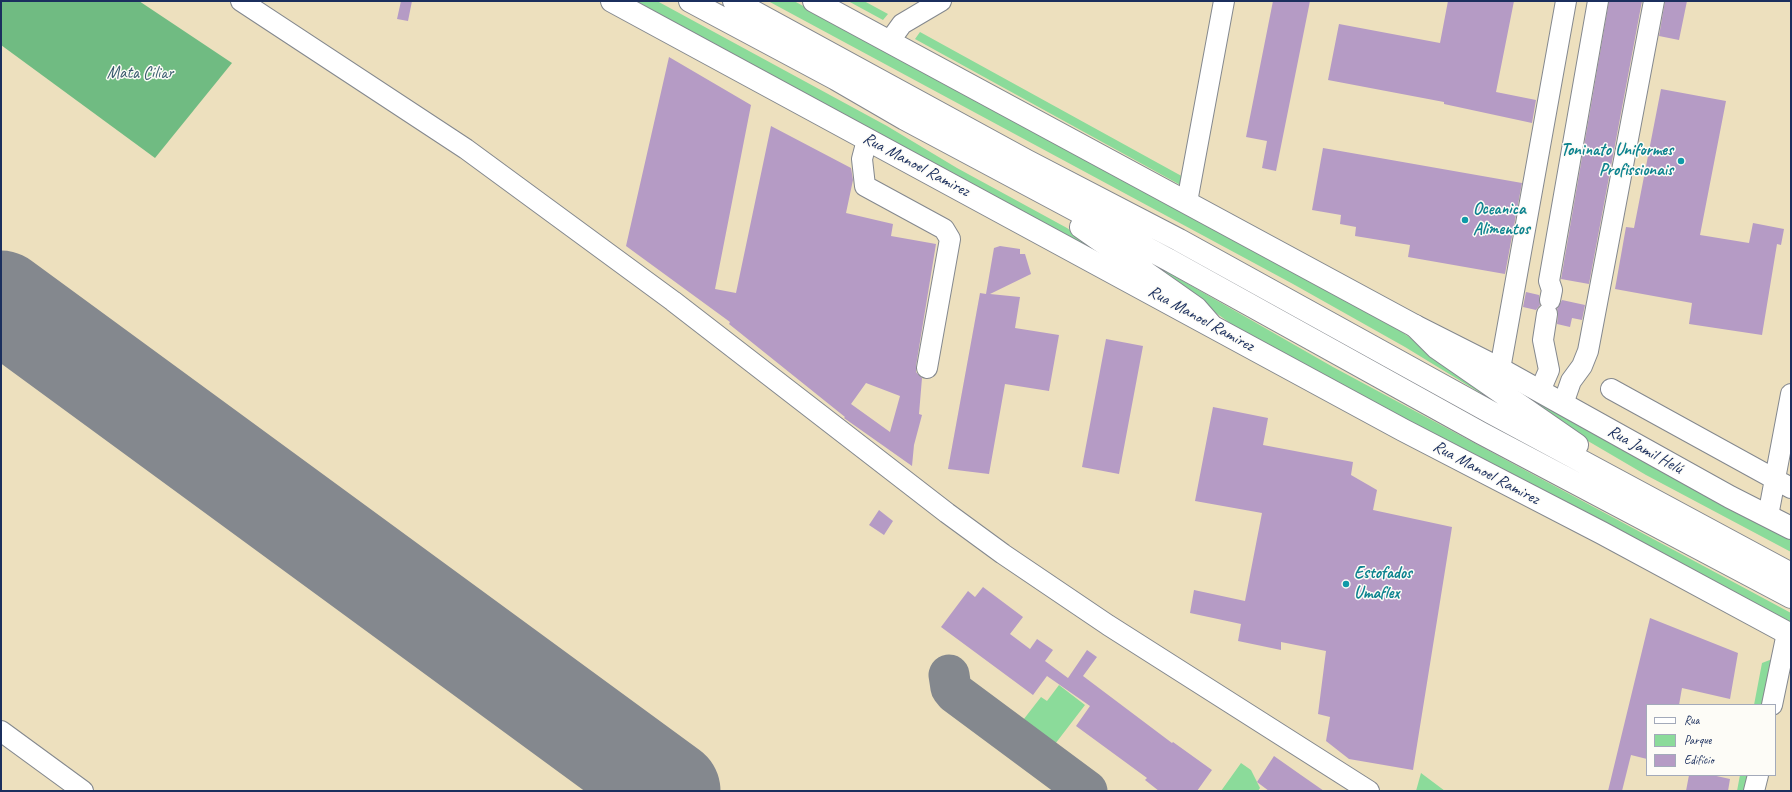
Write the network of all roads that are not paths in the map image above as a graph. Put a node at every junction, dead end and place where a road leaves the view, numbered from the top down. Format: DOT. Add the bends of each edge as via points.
graph roads {
  1 [pos="241,1"];
  2 [pos="612,1"];
  3 [pos="690,1"];
  4 [pos="734,1"];
  5 [pos="814,1"];
  6 [pos="941,1"];
  7 [pos="1224,1"];
  8 [pos="1566,1"];
  9 [pos="1598,1"];
  10 [pos="1654,1"];
  11 [pos="889,42"];
  12 [pos="905,119"];
  13 [pos="867,140"];
  14 [pos="1187,202"];
  15 [pos="1210,324"];
  16 [pos="1415,326"];
  17 [pos="927,368"];
  18 [pos="1500,369"];
  19 [pos="1611,389"];
  20 [pos="1540,391"];
  21 [pos="1791,394"];
  22 [pos="1563,404"];
  23 [pos="1624,483"];
  24 [pos="1784,484"];
  25 [pos="1768,516"];
  26 [pos="1791,528"];
  27 [pos="1791,574"];
  28 [pos="1791,597"];
  29 [pos="1789,634"];
  30 [pos="1772,704"];
  31 [pos="1,731"];
  32 [pos="1758,776"];
  33 [pos="83,791"];
  34 [pos="1369,791"];
  35 [pos="1754,791"];
  1 -- 34 [label="street" via="466,149 673,301 1003,554 1108,625"];
  2 -- 13 [label="main road, Rua Manoel Ramirez"];
  3 -- 12 [label="main road"];
  4 -- 23 [label="main road" via="1027,161 1180,240"];
  5 -- 11 [label="main road"];
  6 -- 11 [label="street" via="902,24"];
  7 -- 14 [label="street"];
  8 -- 18 [label="street"];
  9 -- 20 [label="street" via="1549,281 1552,290 1543,340 1549,370"];
  10 -- 22 [label="street" via="1588,351 1582,366 1571,381"];
  11 -- 14 [label="main road"];
  12 -- 15 [label="main road" via="964,166 1084,229 1196,308"];
  12 -- 28 [label="main road" via="1169,260 1487,436"];
  13 -- 15 [label="main road, Rua Manoel Ramirez"];
  13 -- 17 [label="street" via="862,159 865,186 944,229 950,239"];
  14 -- 16 [label="main road"];
  15 -- 29 [label="main road, Rua Manoel Ramirez" via="1403,430"];
  16 -- 18 [label="main road, Rua Jamil Helú"];
  16 -- 23 [label="main road" via="1437,348 1615,471"];
  18 -- 20 [label="main road, Rua Jamil Helú"];
  19 -- 24 [label="street"];
  20 -- 22 [label="main road, Rua Jamil Helú"];
  21 -- 24 [label="street"];
  22 -- 25 [label="main road, Rua Jamil Helú"];
  23 -- 27 [label="main road"];
  24 -- 25 [label="street"];
  25 -- 26 [label="main road, Rua Jamil Helú"];
  29 -- 30 [label="street"];
  31 -- 33 [label="street"];
  32 -- 35 [label="street"];
}
